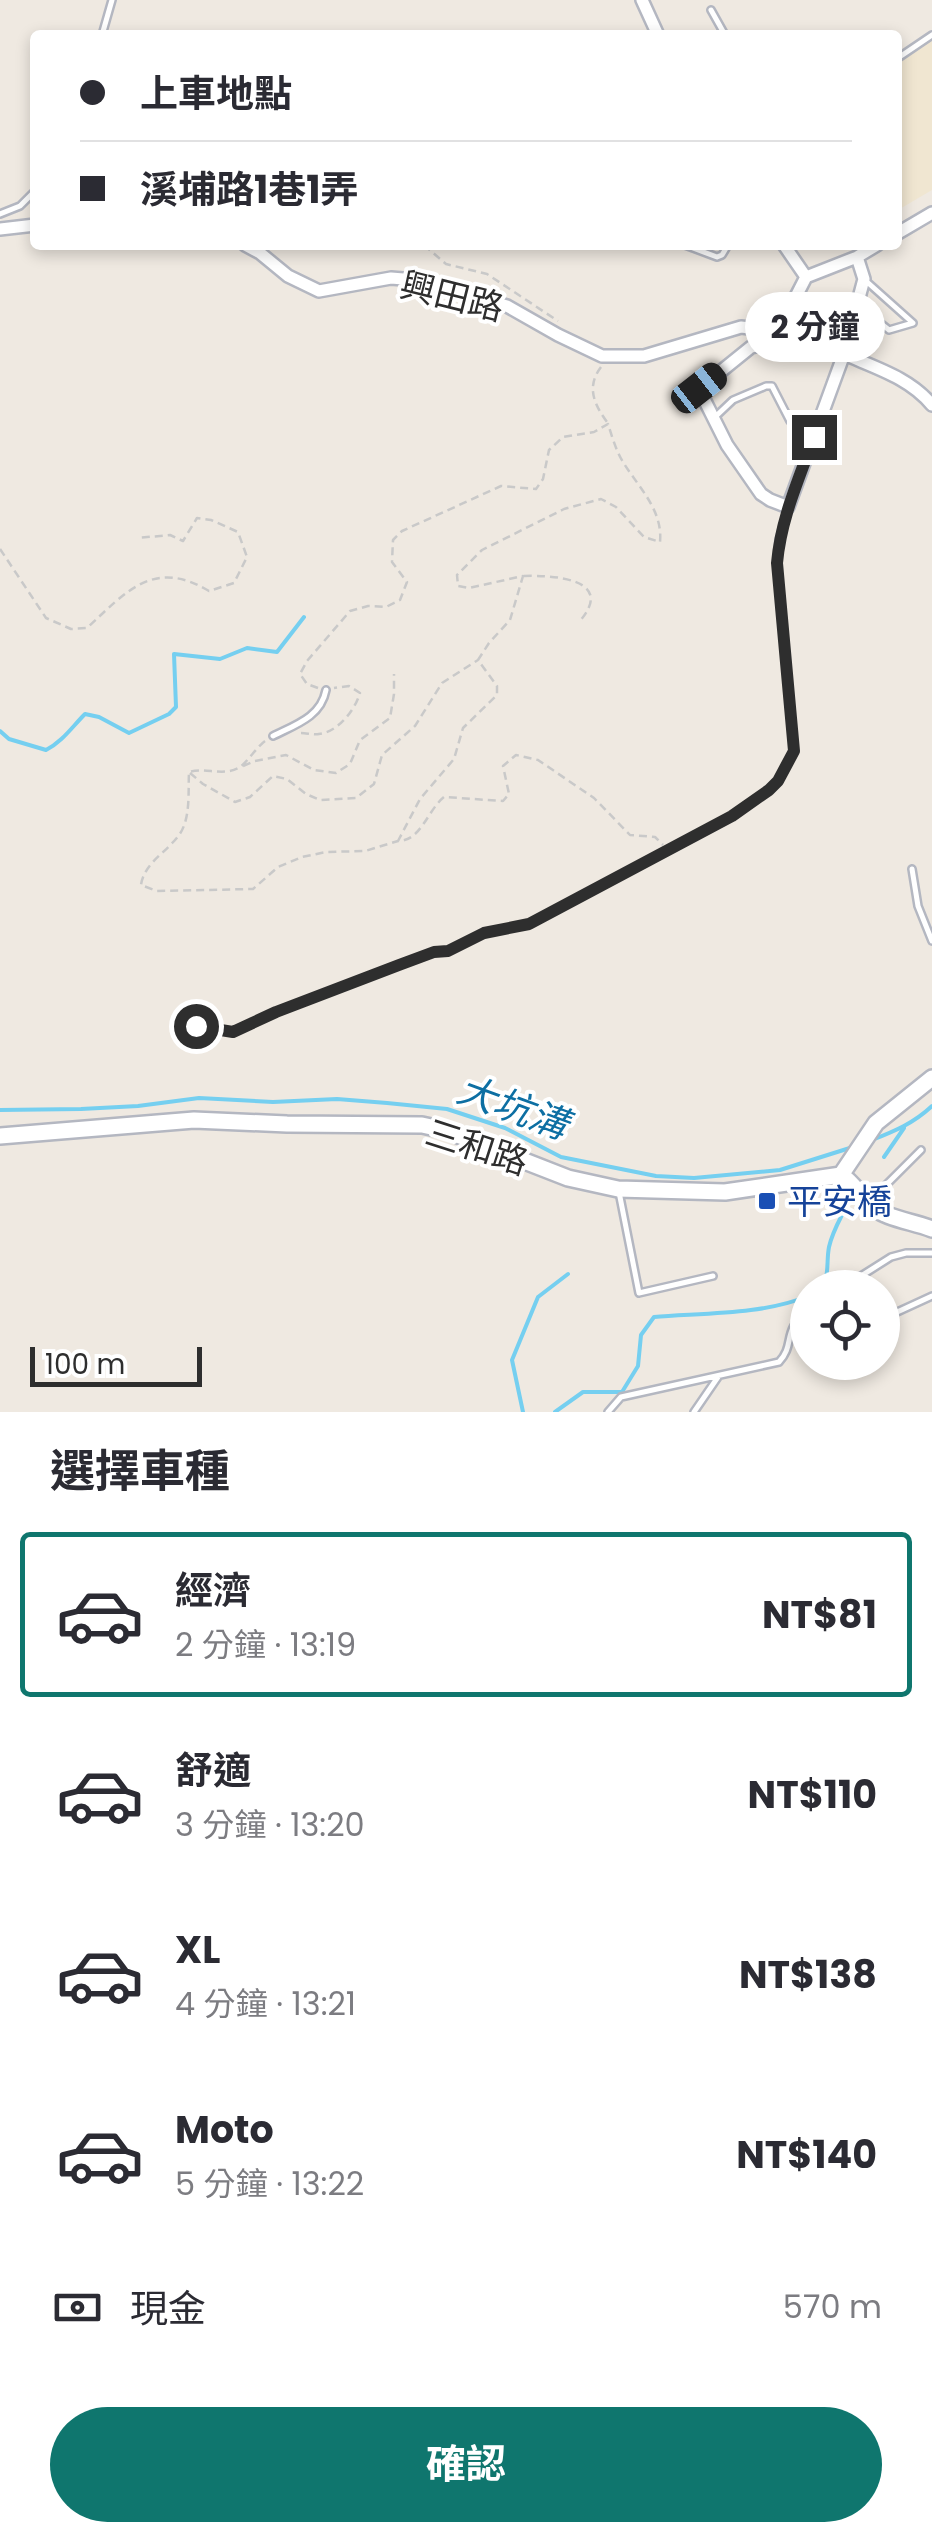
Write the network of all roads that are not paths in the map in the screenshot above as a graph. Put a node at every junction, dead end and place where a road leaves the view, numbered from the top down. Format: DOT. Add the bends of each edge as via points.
graph roads {
  1 [pos="112,0"];
  2 [pos="642,0"];
  3 [pos="712,10"];
  4 [pos="103,30"];
  5 [pos="656,30"];
  6 [pos="722,30"];
  7 [pos="932,35"];
  8 [pos="902,55"];
  9 [pos="30,197"];
  10 [pos="932,212"];
  11 [pos="0,214"];
  12 [pos="30,226"];
  13 [pos="0,229"];
  14 [pos="902,231"];
  15 [pos="254,250"];
  16 [pos="698,250"];
  17 [pos="725,250"];
  18 [pos="787,250"];
  19 [pos="869,250"];
  20 [pos="857,257"];
  21 [pos="806,277"];
  22 [pos="864,279"];
  23 [pos="857,304"];
  24 [pos="847,338"];
  25 [pos="844,354"];
  26 [pos="932,405"];
  27 [pos="713,419"];
  28 [pos="814,437"];
  29 [pos="788,506"];
  30 [pos="326,690"];
  31 [pos="273,736"];
  32 [pos="912,869"];
  33 [pos="932,941"];
  34 [pos="196,1026"];
  35 [pos="932,1078"];
  36 [pos="0,1136"];
  37 [pos="922,1150"];
  38 [pos="846,1169"];
  39 [pos="618,1189"];
  40 [pos="868,1204"];
  41 [pos="932,1229"];
  42 [pos="932,1253"];
  43 [pos="870,1270"];
  44 [pos="713,1276"];
  45 [pos="932,1296"];
  46 [pos="900,1311"];
  47 [pos="790,1330"];
  48 [pos="720,1374"];
  49 [pos="608,1412"];
  50 [pos="694,1412"];
  1 -- 4 [label="lane"];
  2 -- 5 [label="street"];
  3 -- 6 [label="lane"];
  7 -- 8 [label="lane"];
  9 -- 11 [label="lane"];
  10 -- 14 [label="street"];
  12 -- 13 [label="street"];
  15 -- 21 [label="street, 興田路" via="319,291 416,280 506,306 602,356 644,356 740,327 766,330 786,316"];
  16 -- 17 [label="lane" via="717,257"];
  18 -- 21 [label="street"];
  19 -- 20 [label="street"];
  20 -- 21 [label="street"];
  20 -- 22 [label="street"];
  22 -- 23 [label="street"];
  22 -- 23 [label="lane" via="913,324 889,330"];
  23 -- 24 [label="street"];
  24 -- 25 [label="street"];
  24 -- 27 [label="street" via="823,332 751,348 699,388"];
  25 -- 26 [label="street" via="908,382"];
  25 -- 28 [label="street"];
  27 -- 28 [label="lane" via="733,400 772,386 790,421"];
  27 -- 29 [label="street" via="762,494"];
  28 -- 29 [label="street"];
  29 -- 34 [label="lane" via="777,563 794,751 769,790 529,924 484,933 233,1032"];
  30 -- 31 [label="lane" via="323,704 305,720"];
  32 -- 33 [label="lane"];
  35 -- 38 [label="main road" via="876,1123"];
  36 -- 39 [label="main road, 三和路" via="194,1120 422,1125 568,1178"];
  37 -- 40 [label="lane"];
  38 -- 39 [label="main road, 三和路" via="725,1192"];
  38 -- 40 [label="main road"];
  39 -- 44 [label="lane" via="639,1293"];
  40 -- 41 [label="main road"];
  42 -- 43 [label="lane" via="891,1257"];
  45 -- 46 [label="lane"];
  47 -- 48 [label="lane" via="779,1362"];
  48 -- 49 [label="lane" via="620,1397"];
  48 -- 50 [label="lane"];
}
